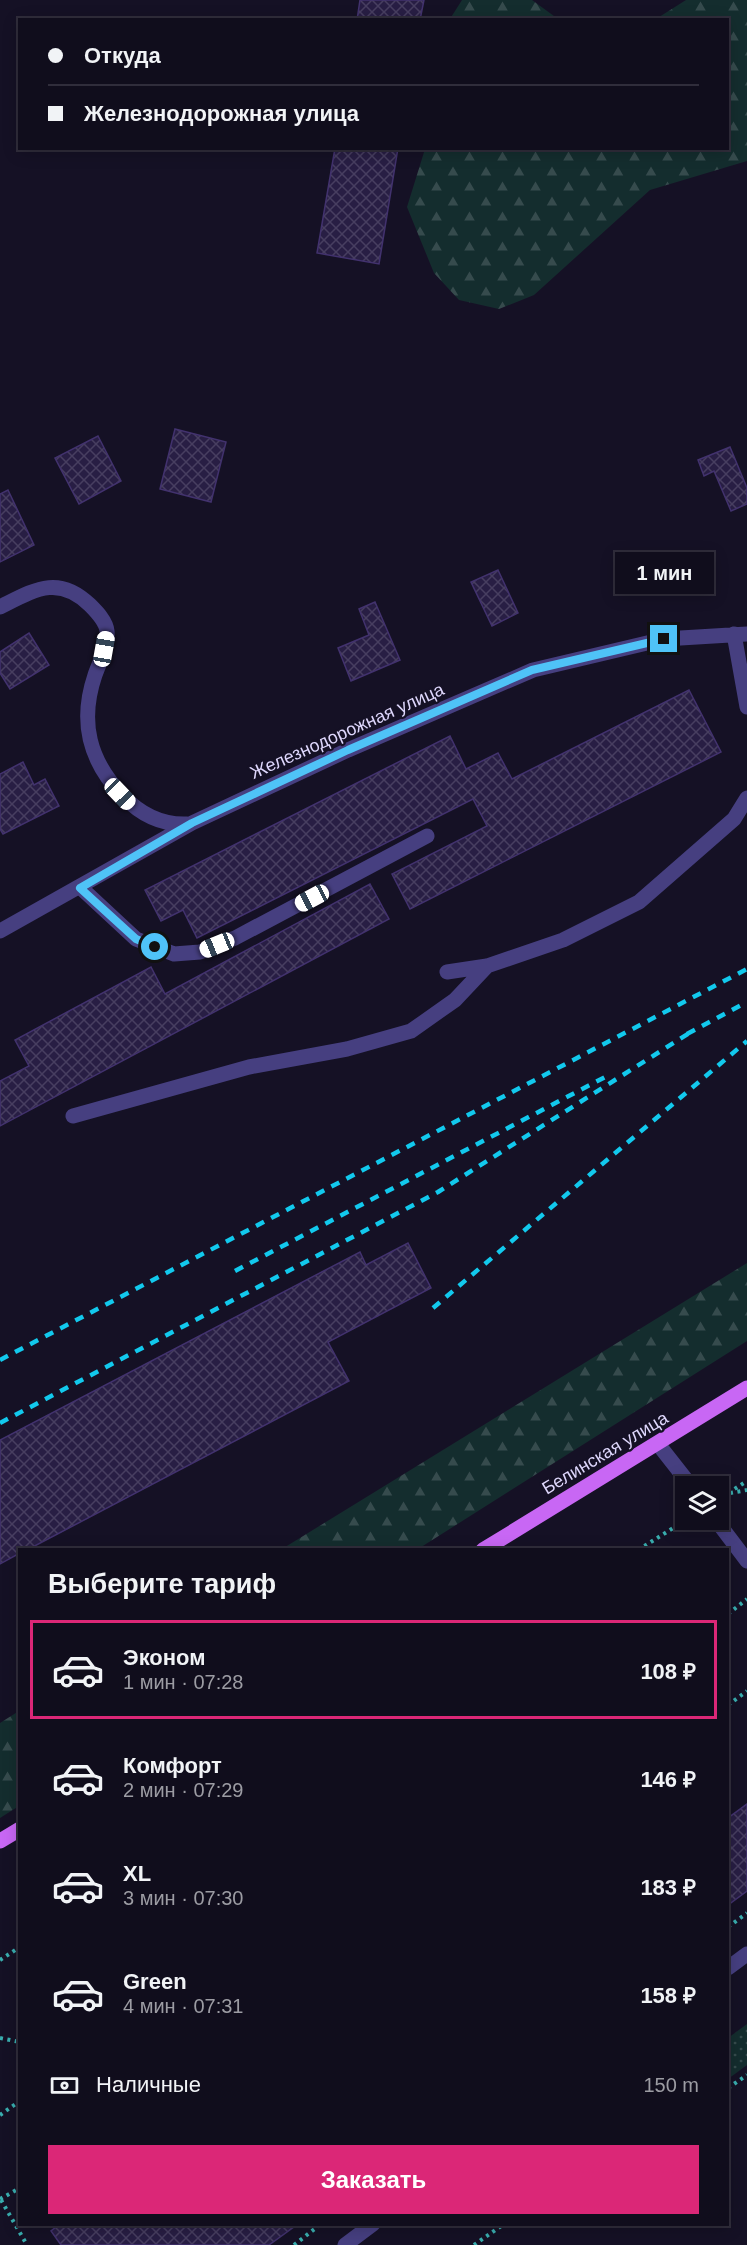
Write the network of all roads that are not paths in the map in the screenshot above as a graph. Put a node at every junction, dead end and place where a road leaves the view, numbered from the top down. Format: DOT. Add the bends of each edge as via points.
graph roads {
  1 [pos="0,607"];
  2 [pos="740,634"];
  3 [pos="747,707"];
  4 [pos="747,798"];
  5 [pos="192,823"];
  6 [pos="427,836"];
  7 [pos="80,888"];
  8 [pos="0,931"];
  9 [pos="487,966"];
  10 [pos="447,972"];
  11 [pos="73,1116"];
  12 [pos="747,1388"];
  13 [pos="658,1444"];
  14 [pos="683,1476"];
  15 [pos="724,1530"];
  16 [pos="486,1548"];
  17 [pos="747,1561"];
  18 [pos="18,1830"];
  19 [pos="0,1841"];
  20 [pos="747,1954"];
  21 [pos="729,1967"];
  22 [pos="370,2226"];
  23 [pos="345,2245"];
  1 -- 5 [label="street" via="37,588 64,587 80,595 99,614 107,632 91,687 87,721 92,752 106,779 135,808 169,825"];
  2 -- 3 [label="street"];
  2 -- 5 [label="street, Железнодорожная улица" via="664,639 532,670"];
  4 -- 9 [label="street" via="734,819 639,902 562,940"];
  5 -- 7 [label="street, Железнодорожная улица"];
  6 -- 7 [label="street" via="235,939 200,952 174,954 136,939"];
  7 -- 8 [label="street, Железнодорожная улица"];
  9 -- 10 [label="street"];
  9 -- 11 [label="street" via="455,1000 411,1030 347,1049 249,1067"];
  12 -- 13 [label="main road, Белинская улица"];
  13 -- 14 [label="street"];
  13 -- 16 [label="main road, Белинская улица"];
  15 -- 17 [label="street"];
  18 -- 19 [label="main road"];
  20 -- 21 [label="street"];
  22 -- 23 [label="street"];
}
